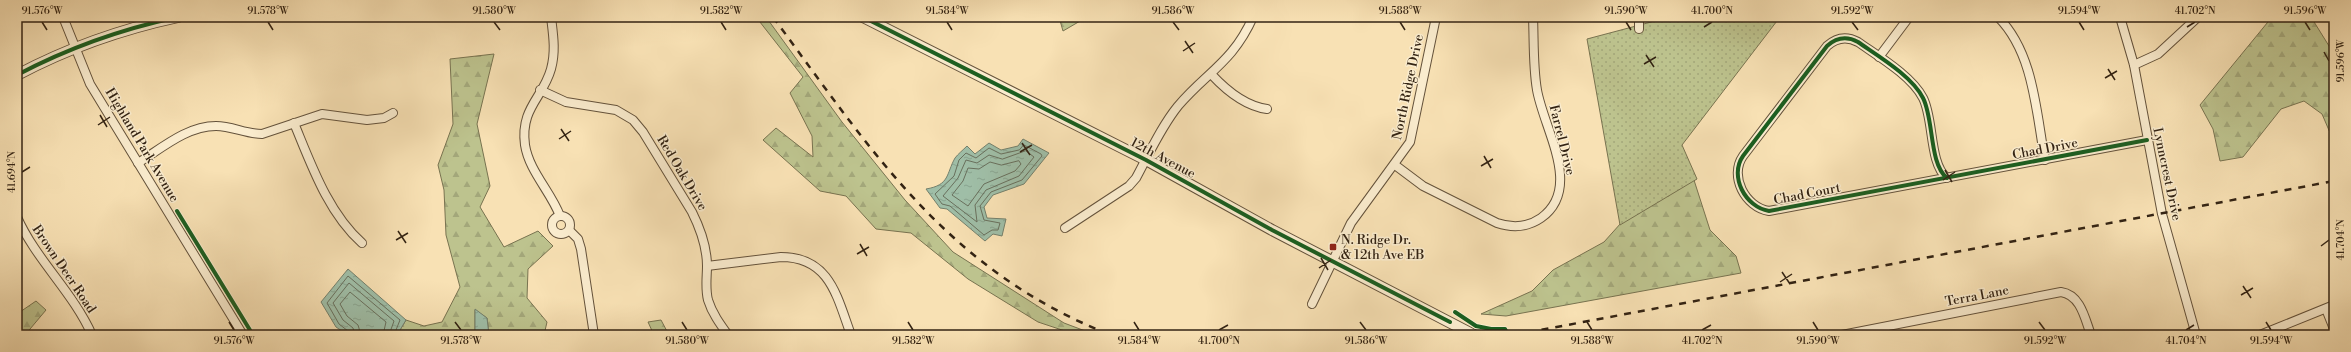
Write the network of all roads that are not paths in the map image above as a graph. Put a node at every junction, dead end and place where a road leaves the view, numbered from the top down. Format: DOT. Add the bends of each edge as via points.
graph roads {
  1 [pos="63,17"];
  2 [pos="178,17"];
  3 [pos="551,17"];
  4 [pos="863,17"];
  5 [pos="1253,17"];
  6 [pos="1436,17"];
  7 [pos="1533,17"];
  8 [pos="1638,17"];
  9 [pos="1909,17"];
  10 [pos="1998,17"];
  11 [pos="2120,17"];
  12 [pos="2198,17"];
  13 [pos="1639,29"];
  14 [pos="75,48"];
  15 [pos="1879,57"];
  16 [pos="2134,65"];
  17 [pos="1212,74"];
  18 [pos="17,75"];
  19 [pos="540,90"];
  20 [pos="1267,109"];
  21 [pos="393,113"];
  22 [pos="294,123"];
  23 [pos="2147,140"];
  24 [pos="1146,160"];
  25 [pos="2045,160"];
  26 [pos="138,162"];
  27 [pos="1395,165"];
  28 [pos="1947,178"];
  29 [pos="560,216"];
  30 [pos="17,217"];
  31 [pos="1065,228"];
  32 [pos="569,230"];
  33 [pos="362,243"];
  34 [pos="1332,262"];
  35 [pos="707,266"];
  36 [pos="1312,304"];
  37 [pos="2334,305"];
  38 [pos="2326,309"];
  39 [pos="2334,329"];
  40 [pos="92,335"];
  41 [pos="243,335"];
  42 [pos="594,335"];
  43 [pos="728,335"];
  44 [pos="851,335"];
  45 [pos="1474,335"];
  46 [pos="1842,335"];
  47 [pos="2091,335"];
  48 [pos="2196,335"];
  49 [pos="2260,335"];
  1 -- 14 [label="street, Highland Park Avenue"];
  2 -- 14 [label="street" via="129,29"];
  3 -- 19 [label="street" via="554,57 548,78"];
  4 -- 24 [label="street, 12th Avenue"];
  5 -- 17 [label="street" via="1238,45"];
  6 -- 27 [label="street, North Ridge Drive" via="1412,134 1407,148"];
  7 -- 27 [label="street, Farrel Drive" via="1537,90 1561,175 1559,194 1546,214 1527,225 1510,226 1497,223 1423,186"];
  8 -- 13 [label="street"];
  9 -- 15 [label="street"];
  10 -- 25 [label="street" via="2016,41 2026,66"];
  11 -- 16 [label="street, Lynncrest Drive"];
  12 -- 16 [label="street" via="2158,54"];
  14 -- 18 [label="street"];
  14 -- 26 [label="street, Highland Park Avenue" via="90,84"];
  15 -- 28 [label="street, Chad Court" via="1912,83 1922,97 1927,108 1939,170"];
  15 -- 28 [label="street, Chad Court" via="1848,38 1835,40 1827,46 1740,161 1736,171 1739,184 1755,206 1769,211"];
  16 -- 23 [label="street, Lynncrest Drive"];
  17 -- 20 [label="street" via="1231,93"];
  17 -- 24 [label="street" via="1179,106"];
  19 -- 29 [label="street" via="526,121 525,146 532,166"];
  19 -- 35 [label="street, Red Oak Drive" via="566,102 616,110 639,126 692,212 703,242"];
  21 -- 22 [label="street" via="384,118 367,120 322,114"];
  22 -- 26 [label="street" via="262,134 252,134 228,127 195,129"];
  22 -- 33 [label="street" via="325,192 349,232"];
  23 -- 25 [label="street, Chad Drive"];
  23 -- 48 [label="street, Lynncrest Drive" via="2162,214"];
  24 -- 31 [label="street" via="1130,186"];
  24 -- 34 [label="street, 12th Avenue"];
  25 -- 28 [label="street, Chad Drive"];
  26 -- 41 [label="street, Highland Park Avenue"];
  27 -- 34 [label="street, North Ridge Drive" via="1372,192 1351,223"];
  29 -- 32 [label="street" via="569,220"];
  29 -- 32 [label="street" via="553,221 553,230 557,234"];
  30 -- 40 [label="street, Brown Deer Road" via="42,261 79,309"];
  32 -- 42 [label="street" via="578,240 581,249"];
  34 -- 36 [label="street, North Ridge Drive"];
  34 -- 45 [label="street, 12th Avenue"];
  35 -- 43 [label="street, Red Oak Drive" via="705,278 708,300"];
  35 -- 44 [label="street" via="781,257 792,257 812,264 821,270 833,287"];
  37 -- 38 [label="street"];
  38 -- 39 [label="street"];
  38 -- 49 [label="street"];
  46 -- 47 [label="street, Terra Lane" via="2061,292 2068,293 2077,301"];
}
